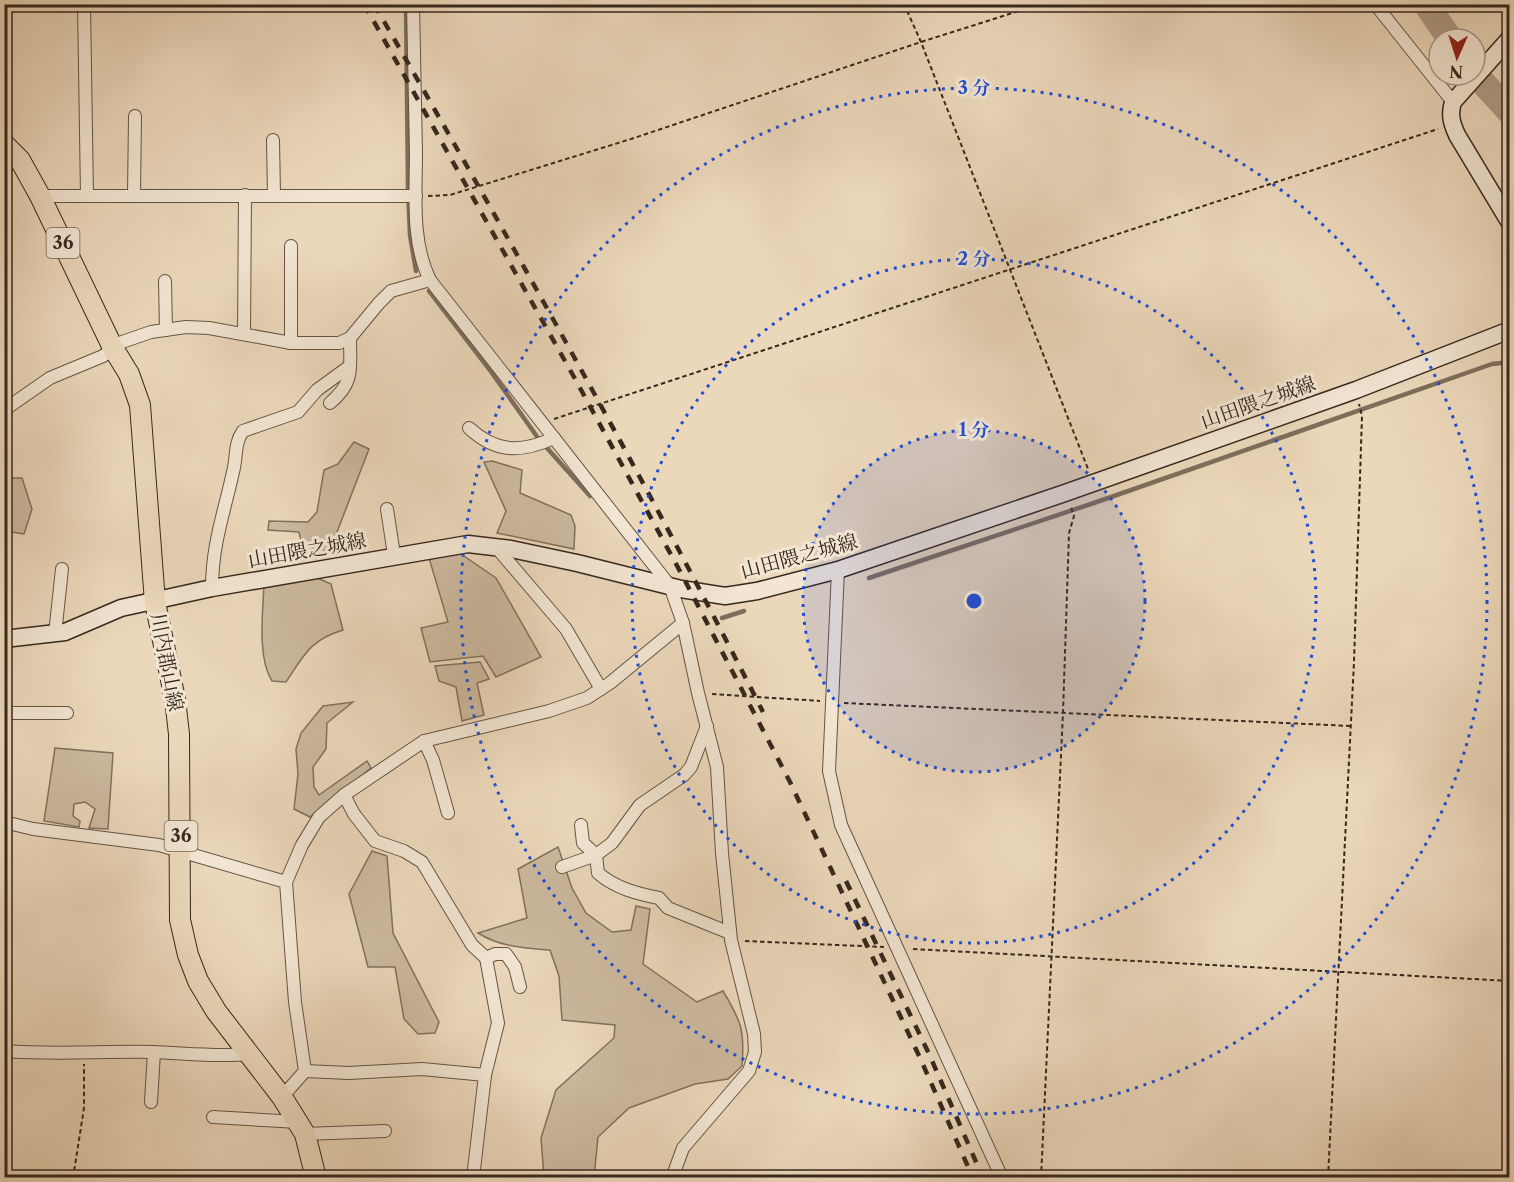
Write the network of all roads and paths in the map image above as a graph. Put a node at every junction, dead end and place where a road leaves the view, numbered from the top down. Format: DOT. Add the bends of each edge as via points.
graph roads {
  1 [pos="84,4"];
  2 [pos="413,4"];
  3 [pos="904,4"];
  4 [pos="1041,4"];
  5 [pos="1375,4"];
  6 [pos="1509,38"];
  7 [pos="921,42"];
  8 [pos="1455,100"];
  9 [pos="135,116"];
  10 [pos="1452,124"];
  11 [pos="273,140"];
  12 [pos="4,144"];
  13 [pos="134,195"];
  14 [pos="245,195"];
  15 [pos="274,195"];
  16 [pos="40,196"];
  17 [pos="87,196"];
  18 [pos="411,196"];
  19 [pos="1509,223"];
  20 [pos="291,246"];
  21 [pos="1010,270"];
  22 [pos="430,280"];
  23 [pos="165,281"];
  24 [pos="166,330"];
  25 [pos="1509,330"];
  26 [pos="244,334"];
  27 [pos="350,338"];
  28 [pos="291,343"];
  29 [pos="112,348"];
  30 [pos="350,366"];
  31 [pos="330,403"];
  32 [pos="1359,405"];
  33 [pos="4,410"];
  34 [pos="542,423"];
  35 [pos="469,428"];
  36 [pos="546,442"];
  37 [pos="1094,482"];
  38 [pos="1071,507"];
  39 [pos="387,508"];
  40 [pos="496,548"];
  41 [pos="394,555"];
  42 [pos="62,569"];
  43 [pos="838,570"];
  44 [pos="670,586"];
  45 [pos="212,588"];
  46 [pos="155,602"];
  47 [pos="683,623"];
  48 [pos="55,634"];
  49 [pos="4,639"];
  50 [pos="601,690"];
  51 [pos="698,693"];
  52 [pos="831,702"];
  53 [pos="4,712"];
  54 [pos="67,712"];
  55 [pos="1064,713"];
  56 [pos="707,726"];
  57 [pos="1350,726"];
  58 [pos="424,741"];
  59 [pos="344,795"];
  60 [pos="448,813"];
  61 [pos="4,822"];
  62 [pos="581,825"];
  63 [pos="181,852"];
  64 [pos="596,855"];
  65 [pos="562,867"];
  66 [pos="286,882"];
  67 [pos="730,936"];
  68 [pos="897,948"];
  69 [pos="1051,957"];
  70 [pos="486,958"];
  71 [pos="1338,971"];
  72 [pos="1509,981"];
  73 [pos="520,987"];
  74 [pos="4,1051"];
  75 [pos="84,1052"];
  76 [pos="154,1052"];
  77 [pos="249,1054"];
  78 [pos="304,1071"];
  79 [pos="485,1075"];
  80 [pos="282,1097"];
  81 [pos="151,1102"];
  82 [pos="213,1117"];
  83 [pos="301,1128"];
  84 [pos="385,1131"];
  85 [pos="73,1178"];
  86 [pos="316,1178"];
  87 [pos="473,1178"];
  88 [pos="672,1178"];
  89 [pos="1002,1178"];
  90 [pos="1041,1178"];
  91 [pos="1328,1178"];
  1 -- 17 [label="street"];
  2 -- 18 [label="street"];
  3 -- 7 [label="path"];
  4 -- 7 [label="path"];
  5 -- 8 [label="street"];
  6 -- 8 [label="main road"];
  7 -- 18 [label="path" via="450,195"];
  7 -- 21 [label="path"];
  8 -- 10 [label="main road" via="1450,110"];
  9 -- 13 [label="street"];
  10 -- 19 [label="main road"];
  10 -- 21 [label="path"];
  11 -- 15 [label="street"];
  12 -- 16 [label="main road, 川内郡山線 / 36" via="20,160"];
  13 -- 14 [label="street"];
  13 -- 17 [label="street"];
  14 -- 15 [label="street"];
  14 -- 26 [label="street"];
  15 -- 18 [label="street"];
  16 -- 17 [label="street"];
  16 -- 29 [label="main road, 川内郡山線 / 36"];
  18 -- 22 [label="street" via="423,266"];
  20 -- 28 [label="street"];
  21 -- 34 [label="path"];
  21 -- 37 [label="path"];
  22 -- 27 [label="street" via="391,291"];
  22 -- 34 [label="street"];
  23 -- 24 [label="street"];
  24 -- 26 [label="street" via="209,328"];
  24 -- 29 [label="street"];
  25 -- 37 [label="main road, 山田隈之城線" via="1356,390"];
  26 -- 28 [label="street"];
  27 -- 28 [label="street" via="339,343"];
  27 -- 30 [label="street"];
  29 -- 33 [label="street" via="103,356 50,378"];
  29 -- 46 [label="main road, 川内郡山線 / 36" via="129,374 140,405"];
  30 -- 31 [label="street" via="348,383"];
  30 -- 45 [label="street" via="317,390 298,412 243,432 238,438 218,529"];
  32 -- 57 [label="path" via="1362,416"];
  34 -- 36 [label="street"];
  35 -- 36 [label="street" via="496,447 532,448"];
  36 -- 44 [label="street"];
  37 -- 43 [label="main road, 山田隈之城線"];
  38 -- 55 [label="path" via="1074,516 1070,533"];
  39 -- 41 [label="street"];
  40 -- 41 [label="main road, 山田隈之城線" via="468,544"];
  40 -- 44 [label="main road, 山田隈之城線"];
  40 -- 50 [label="street" via="566,629"];
  41 -- 45 [label="main road, 山田隈之城線"];
  42 -- 48 [label="street"];
  43 -- 44 [label="main road, 山田隈之城線" via="725,596"];
  43 -- 52 [label="street"];
  44 -- 47 [label="street"];
  45 -- 46 [label="main road, 山田隈之城線"];
  46 -- 48 [label="main road, 山田隈之城線" via="121,608"];
  46 -- 63 [label="main road, 川内郡山線 / 36" via="179,734"];
  47 -- 50 [label="street"];
  47 -- 51 [label="street"];
  48 -- 49 [label="main road, 山田隈之城線"];
  50 -- 58 [label="street" via="587,699 549,711"];
  51 -- 52 [label="path"];
  51 -- 56 [label="street"];
  52 -- 55 [label="path"];
  52 -- 68 [label="street" via="829,771 841,825"];
  53 -- 54 [label="street"];
  55 -- 57 [label="path"];
  55 -- 69 [label="path"];
  56 -- 64 [label="street" via="691,767 640,805 612,843"];
  56 -- 67 [label="street" via="717,766"];
  57 -- 71 [label="path"];
  58 -- 59 [label="street"];
  58 -- 60 [label="street"];
  59 -- 66 [label="street" via="319,817"];
  59 -- 70 [label="street" via="375,841 422,862 472,945"];
  61 -- 63 [label="street" via="159,845"];
  62 -- 64 [label="street" via="583,843"];
  63 -- 66 [label="street"];
  63 -- 77 [label="main road, 川内郡山線 / 36" via="180,920 188,955 216,1011"];
  64 -- 65 [label="street"];
  64 -- 67 [label="street" via="598,873 603,878 636,894 660,898 668,908"];
  66 -- 78 [label="street"];
  67 -- 68 [label="path"];
  67 -- 88 [label="street" via="755,1052 748,1071 683,1148"];
  68 -- 69 [label="path"];
  68 -- 89 [label="street"];
  69 -- 71 [label="path"];
  69 -- 90 [label="path"];
  70 -- 73 [label="street" via="506,954 515,967"];
  70 -- 79 [label="street" via="498,1023"];
  71 -- 72 [label="path"];
  71 -- 91 [label="path"];
  74 -- 75 [label="street"];
  75 -- 76 [label="street"];
  75 -- 85 [label="path" via="84,1108"];
  76 -- 77 [label="street"];
  76 -- 81 [label="street"];
  77 -- 80 [label="main road, 川内郡山線 / 36"];
  78 -- 79 [label="street" via="422,1069"];
  78 -- 80 [label="street"];
  79 -- 87 [label="street"];
  80 -- 83 [label="main road, 川内郡山線 / 36"];
  82 -- 83 [label="street"];
  83 -- 84 [label="street"];
  83 -- 86 [label="main road, 川内郡山線 / 36"];
}
